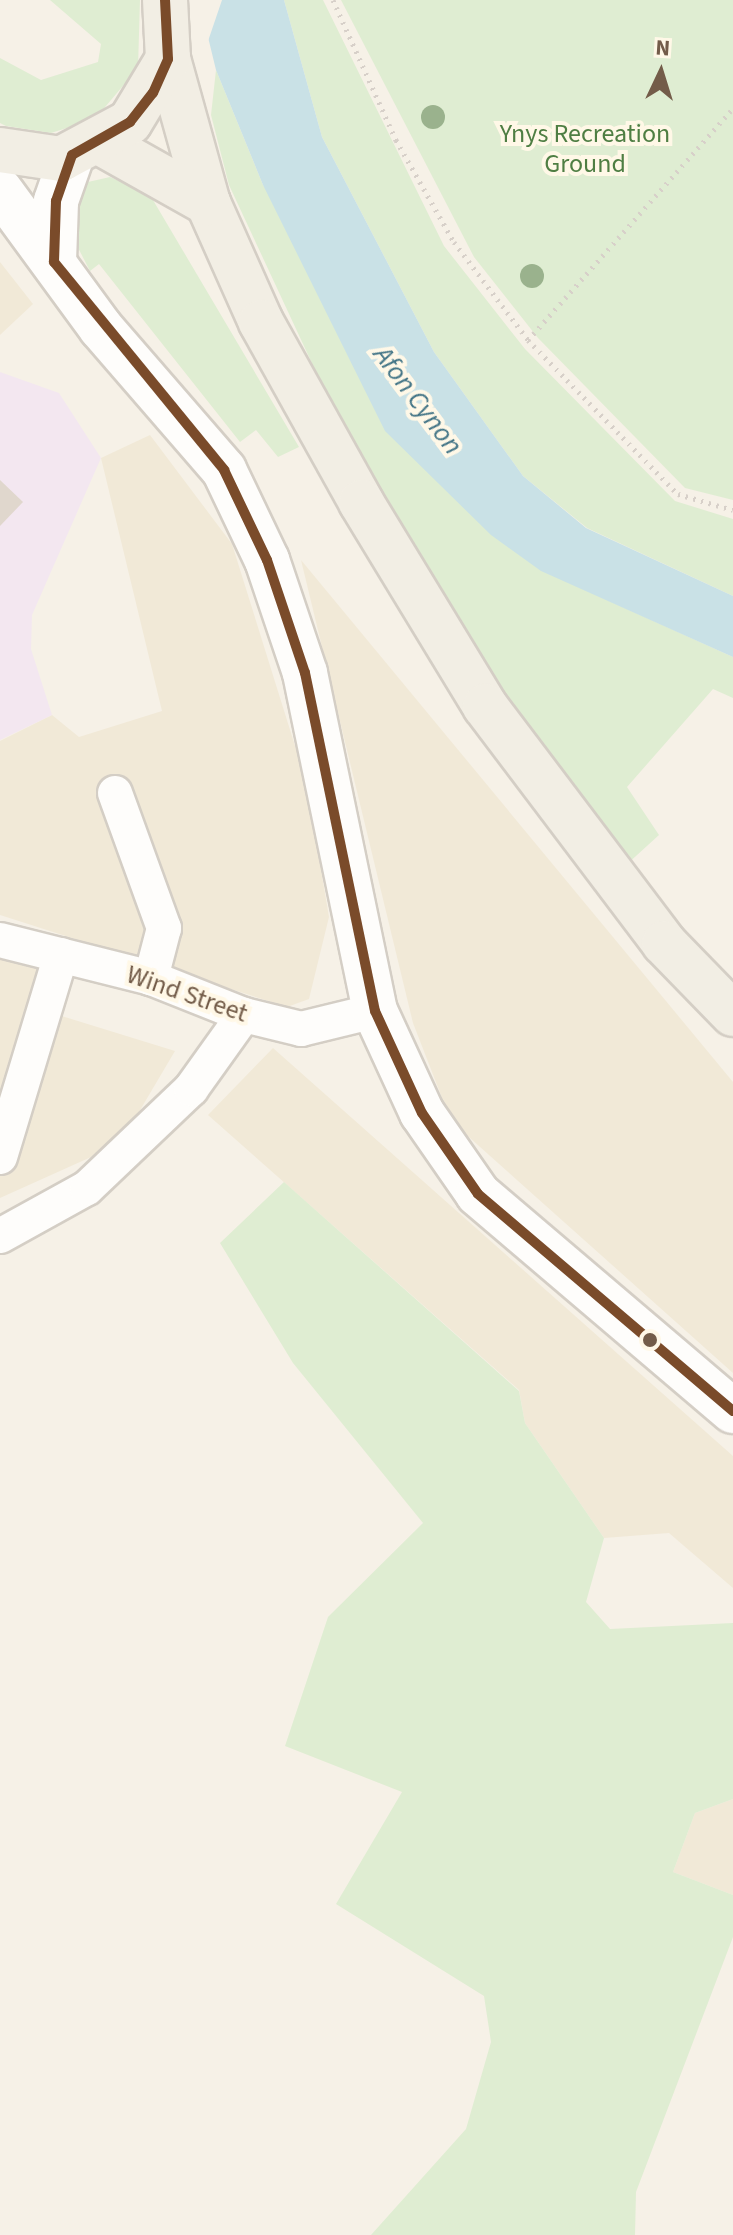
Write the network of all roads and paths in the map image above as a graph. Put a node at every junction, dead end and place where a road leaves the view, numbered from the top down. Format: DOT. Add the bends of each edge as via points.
graph roads {
  1 [pos="165,0"];
  2 [pos="333,0"];
  3 [pos="168,59"];
  4 [pos="733,108"];
  5 [pos="86,149"];
  6 [pos="0,150"];
  7 [pos="0,190"];
  8 [pos="208,203"];
  9 [pos="54,262"];
  10 [pos="528,340"];
  11 [pos="733,510"];
  12 [pos="115,793"];
  13 [pos="0,940"];
  14 [pos="61,955"];
  15 [pos="151,978"];
  16 [pos="375,1011"];
  17 [pos="733,1014"];
  18 [pos="244,1015"];
  19 [pos="0,1157"];
  20 [pos="0,1236"];
  21 [pos="733,1411"];
  1 -- 3 [label="main road"];
  2 -- 10 [label="path" via="396,140 454,242"];
  3 -- 5 [label="main road" via="130,122"];
  3 -- 8 [label="main road"];
  4 -- 10 [label="path"];
  5 -- 6 [label="main road"];
  5 -- 8 [label="main road"];
  5 -- 9 [label="main road" via="56,201"];
  7 -- 9 [label="main road"];
  8 -- 17 [label="main road" via="261,322 485,706 664,943"];
  9 -- 16 [label="main road" via="224,470 267,560 305,673"];
  10 -- 11 [label="path" via="678,494"];
  12 -- 15 [label="street" via="164,928"];
  13 -- 14 [label="street, Wind Street"];
  14 -- 15 [label="street, Wind Street"];
  14 -- 19 [label="street"];
  15 -- 18 [label="street, Wind Street"];
  16 -- 18 [label="street, Wind Street" via="301,1029"];
  16 -- 21 [label="main road" via="422,1113 478,1194"];
  18 -- 20 [label="street" via="191,1089 87,1188"];
}
